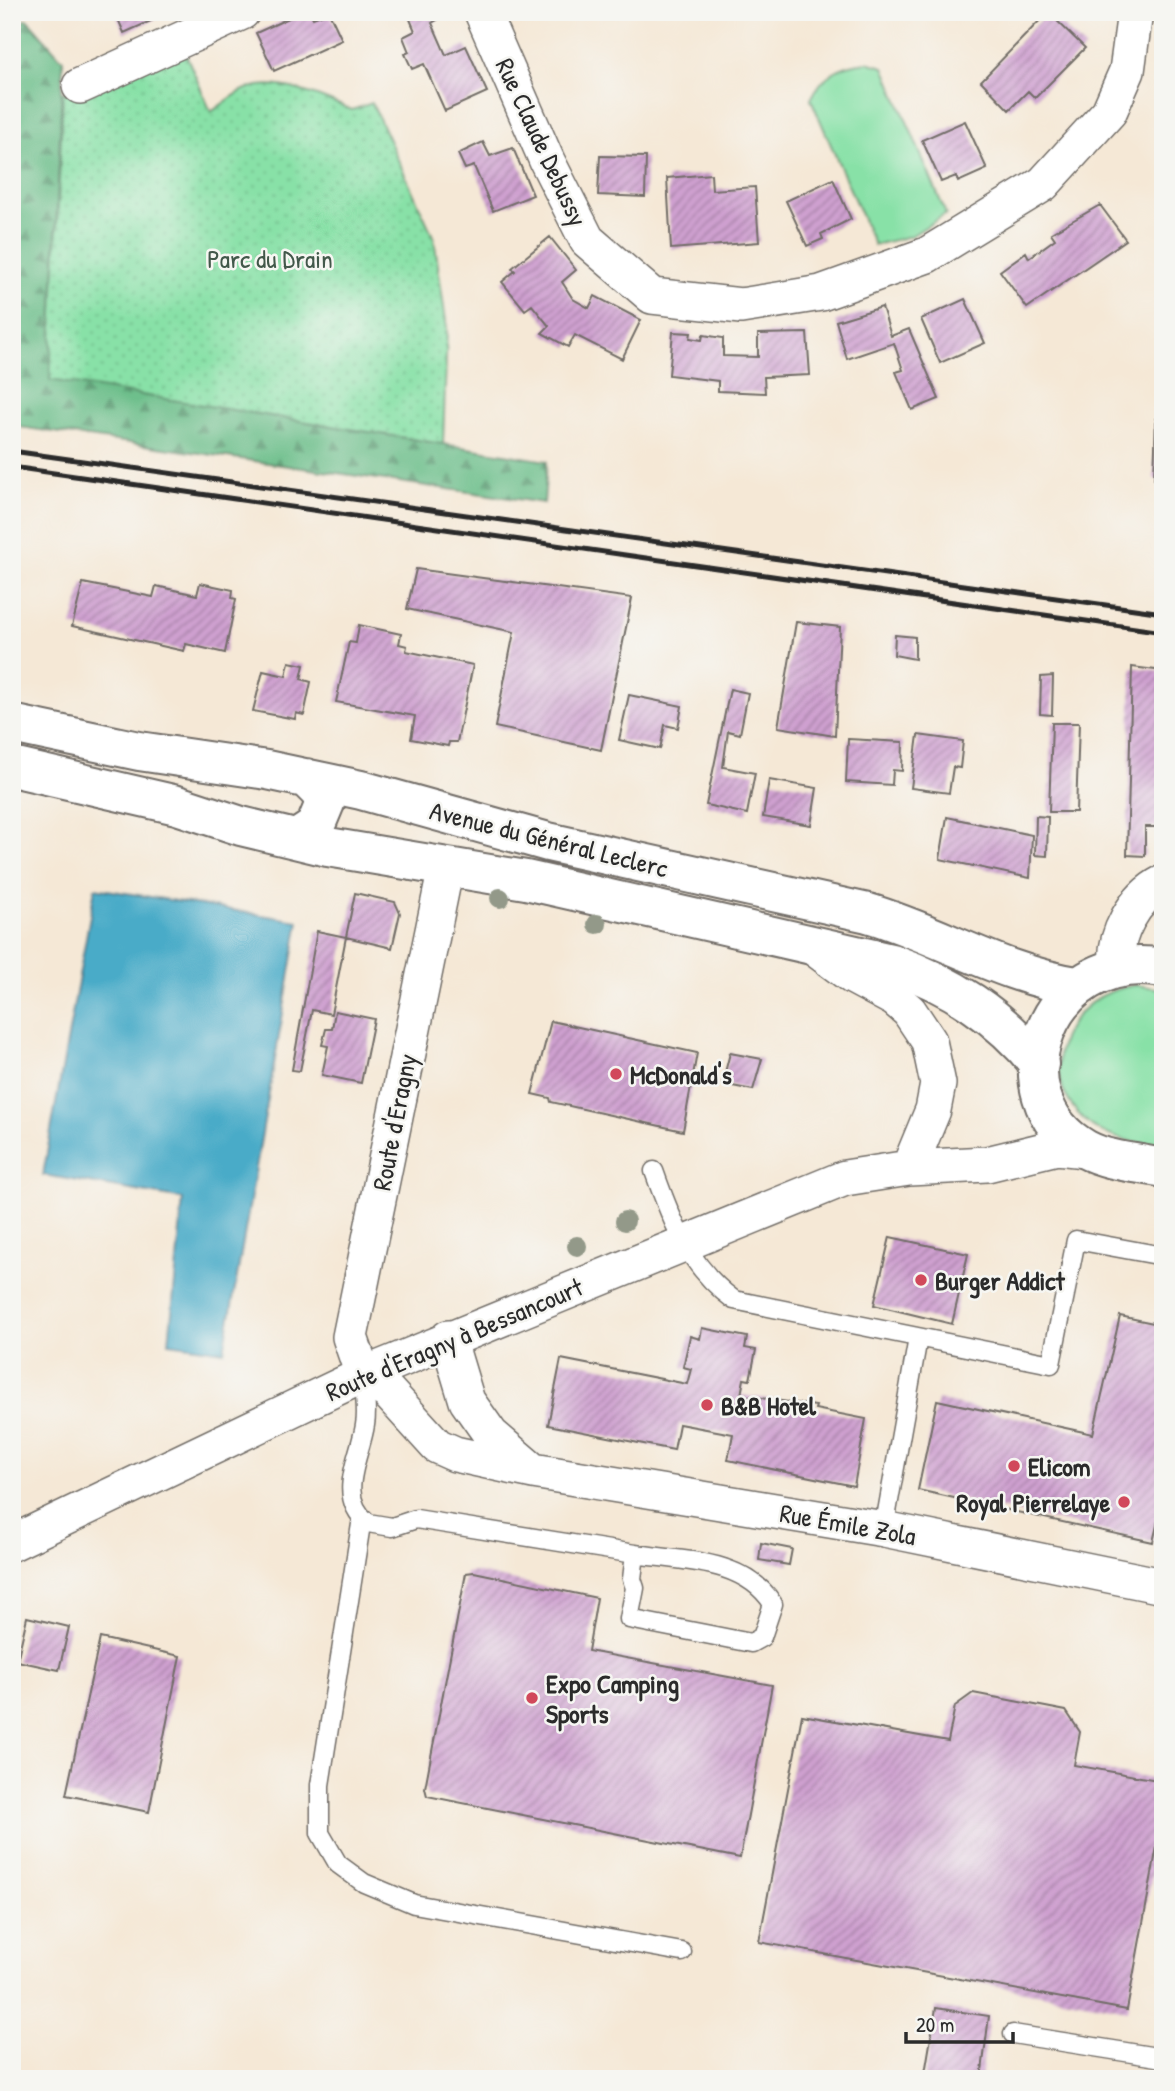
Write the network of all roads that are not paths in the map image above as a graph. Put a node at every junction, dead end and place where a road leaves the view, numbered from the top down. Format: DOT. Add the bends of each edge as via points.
graph roads {
  1 [pos="242,12"];
  2 [pos="482,12"];
  3 [pos="1135,12"];
  4 [pos="80,86"];
  5 [pos="12,724"];
  6 [pos="12,768"];
  7 [pos="306,778"];
  8 [pos="353,788"];
  9 [pos="316,833"];
  10 [pos="446,867"];
  11 [pos="1163,883"];
  12 [pos="807,942"];
  13 [pos="1117,967"];
  14 [pos="1163,968"];
  15 [pos="1077,986"];
  16 [pos="1041,1078"];
  17 [pos="1086,1150"];
  18 [pos="1000,1162"];
  19 [pos="909,1168"];
  20 [pos="1163,1168"];
  21 [pos="654,1171"];
  22 [pos="683,1243"];
  23 [pos="1163,1256"];
  24 [pos="918,1338"];
  25 [pos="448,1339"];
  26 [pos="363,1376"];
  27 [pos="533,1471"];
  28 [pos="362,1518"];
  29 [pos="884,1529"];
  30 [pos="12,1543"];
  31 [pos="635,1554"];
  32 [pos="1163,1586"];
  33 [pos="682,1952"];
  34 [pos="1013,2034"];
  35 [pos="1163,2058"];
  1 -- 4 [label="street"];
  2 -- 3 [label="street, Rue Claude Debussy" via="587,240 652,296 741,306 821,293 927,255 1043,184 1109,112 1127,71"];
  5 -- 7 [label="main road, Avenue du Général Leclerc" via="139,751"];
  6 -- 9 [label="main road, Avenue du Général Leclerc"];
  7 -- 8 [label="main road, Avenue du Général Leclerc"];
  7 -- 9 [label="main road" via="323,797"];
  8 -- 9 [label="main road" via="330,798"];
  8 -- 15 [label="main road, Avenue du Général Leclerc" via="525,836 868,913 1032,977"];
  9 -- 10 [label="main road, Avenue du Général Leclerc"];
  10 -- 12 [label="main road, Avenue du Général Leclerc" via="526,880"];
  10 -- 26 [label="street, Route d'Eragny" via="351,1337"];
  11 -- 13 [label="street" via="1132,912 1115,947"];
  12 -- 16 [label="main road, Avenue du Général Leclerc" via="891,963 949,987 999,1021"];
  12 -- 19 [label="street" via="852,976 895,999 929,1041 938,1084 933,1110"];
  13 -- 14 [label="main road"];
  13 -- 15 [label="main road"];
  15 -- 16 [label="main road" via="1053,1014 1042,1041"];
  16 -- 17 [label="main road, Avenue du Général Leclerc" via="1060,1129"];
  16 -- 18 [label="street" via="1027,1133"];
  17 -- 18 [label="street, Route d'Eragny à Bessancourt" via="1057,1147"];
  17 -- 20 [label="main road, Avenue du Général Leclerc"];
  18 -- 19 [label="street, Route d'Eragny à Bessancourt"];
  19 -- 22 [label="street, Route d'Eragny à Bessancourt" via="845,1178"];
  21 -- 22 [label="lane"];
  22 -- 24 [label="lane" via="702,1272 734,1300"];
  22 -- 25 [label="street, Route d'Eragny à Bessancourt"];
  23 -- 24 [label="lane" via="1076,1240 1051,1364"];
  24 -- 29 [label="lane"];
  25 -- 26 [label="street, Route d'Eragny à Bessancourt"];
  25 -- 27 [label="street" via="467,1401 491,1435"];
  26 -- 27 [label="street, Rue Émile Zola" via="388,1391 437,1447"];
  26 -- 28 [label="lane" via="366,1414 351,1482 351,1496"];
  26 -- 30 [label="street, Route d'Eragny à Bessancourt"];
  27 -- 29 [label="street, Rue Émile Zola"];
  28 -- 31 [label="lane" via="381,1528 416,1519"];
  28 -- 33 [label="lane" via="320,1785 320,1833 338,1864 363,1883 414,1904"];
  29 -- 32 [label="street, Rue Émile Zola"];
  31 -- 31 [label="lane" via="629,1619 751,1643 762,1637 773,1604 753,1580 714,1566"];
  34 -- 35 [label="lane"];
}
